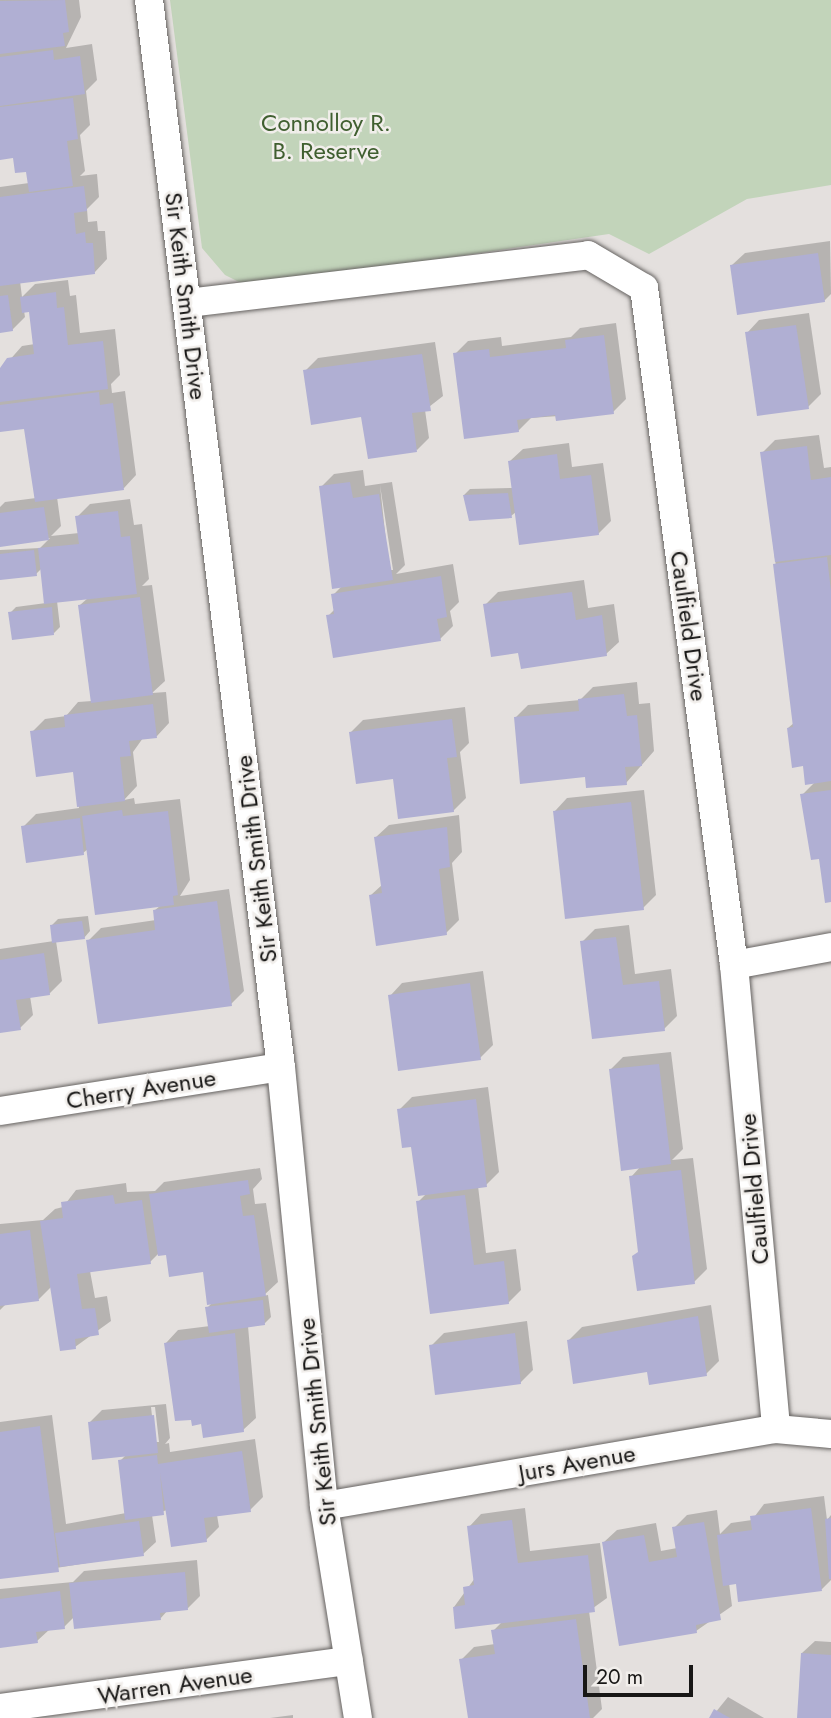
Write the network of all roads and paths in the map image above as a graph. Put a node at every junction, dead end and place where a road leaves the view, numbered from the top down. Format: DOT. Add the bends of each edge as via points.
graph roads {
  1 [pos="149,0"];
  2 [pos="187,303"];
  3 [pos="831,947"];
  4 [pos="734,965"];
  5 [pos="281,1067"];
  6 [pos="0,1111"];
  7 [pos="776,1429"];
  8 [pos="831,1434"];
  9 [pos="324,1506"];
  10 [pos="349,1661"];
  11 [pos="0,1709"];
  12 [pos="358,1718"];
  1 -- 2 [label="street, Sir Keith Smith Drive"];
  2 -- 4 [label="street, Caulfield Drive" via="588,255 644,288"];
  2 -- 5 [label="street, Sir Keith Smith Drive"];
  3 -- 4 [label="street"];
  4 -- 7 [label="street, Caulfield Drive"];
  5 -- 6 [label="street, Cherry Avenue"];
  5 -- 9 [label="street, Sir Keith Smith Drive"];
  7 -- 8 [label="street, Jurs Avenue"];
  7 -- 9 [label="street, Jurs Avenue"];
  9 -- 10 [label="street, Sir Keith Smith Drive"];
  10 -- 11 [label="street, Warren Avenue"];
  10 -- 12 [label="street, Sir Keith Smith Drive"];
}
